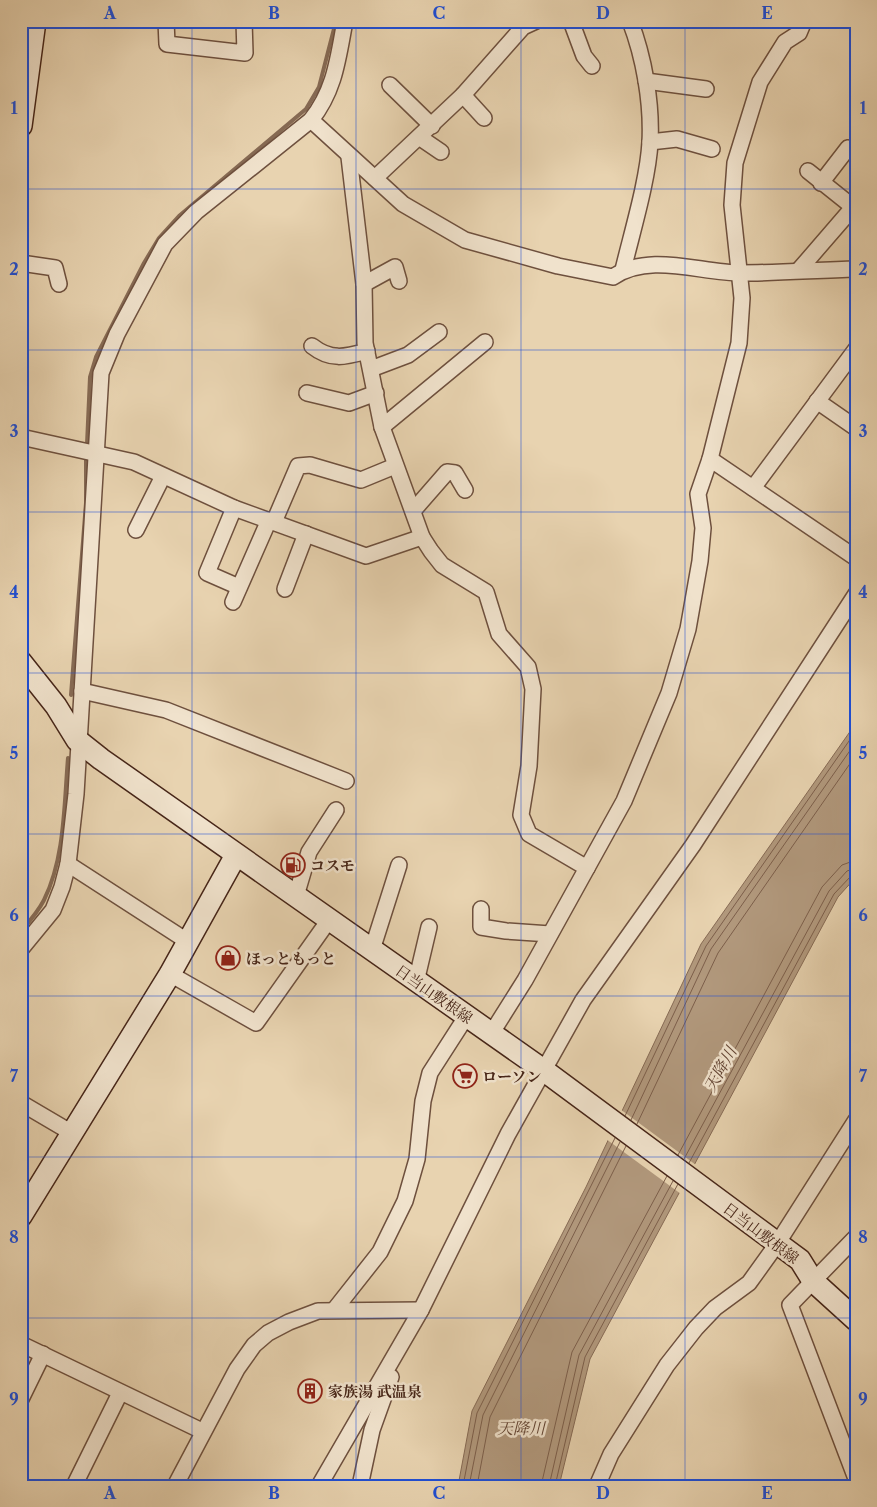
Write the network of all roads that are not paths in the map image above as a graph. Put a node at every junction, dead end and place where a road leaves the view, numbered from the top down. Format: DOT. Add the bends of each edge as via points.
graph roads {
  1 [pos="35,21"];
  2 [pos="166,21"];
  3 [pos="244,21"];
  4 [pos="345,21"];
  5 [pos="536,21"];
  6 [pos="571,21"];
  7 [pos="630,21"];
  8 [pos="804,21"];
  9 [pos="26,62"];
  10 [pos="592,66"];
  11 [pos="646,81"];
  12 [pos="390,85"];
  13 [pos="706,89"];
  14 [pos="463,95"];
  15 [pos="484,118"];
  16 [pos="311,120"];
  17 [pos="21,126"];
  18 [pos="432,126"];
  19 [pos="419,138"];
  20 [pos="650,142"];
  21 [pos="848,148"];
  22 [pos="712,149"];
  23 [pos="441,152"];
  24 [pos="349,157"];
  25 [pos="808,171"];
  26 [pos="374,178"];
  27 [pos="821,183"];
  28 [pos="854,206"];
  29 [pos="21,263"];
  30 [pos="856,269"];
  31 [pos="623,270"];
  32 [pos="799,270"];
  33 [pos="738,273"];
  34 [pos="399,281"];
  35 [pos="59,284"];
  36 [pos="364,284"];
  37 [pos="439,332"];
  38 [pos="485,342"];
  39 [pos="312,346"];
  40 [pos="856,349"];
  41 [pos="367,352"];
  42 [pos="371,369"];
  43 [pos="307,393"];
  44 [pos="376,393"];
  45 [pos="817,401"];
  46 [pos="382,428"];
  47 [pos="856,428"];
  48 [pos="21,437"];
  49 [pos="96,454"];
  50 [pos="710,459"];
  51 [pos="395,466"];
  52 [pos="163,476"];
  53 [pos="753,488"];
  54 [pos="465,490"];
  55 [pos="234,508"];
  56 [pos="413,511"];
  57 [pos="271,521"];
  58 [pos="136,530"];
  59 [pos="306,534"];
  60 [pos="422,537"];
  61 [pos="856,558"];
  62 [pos="240,587"];
  63 [pos="285,589"];
  64 [pos="856,594"];
  65 [pos="233,602"];
  66 [pos="21,662"];
  67 [pos="82,691"];
  68 [pos="77,740"];
  69 [pos="346,781"];
  70 [pos="336,810"];
  71 [pos="236,855"];
  72 [pos="68,864"];
  73 [pos="399,865"];
  74 [pos="587,868"];
  75 [pos="296,896"];
  76 [pos="481,909"];
  77 [pos="329,920"];
  78 [pos="429,927"];
  79 [pos="550,934"];
  80 [pos="187,941"];
  81 [pos="21,948"];
  82 [pos="372,950"];
  83 [pos="170,974"];
  84 [pos="416,982"];
  85 [pos="466,1017"];
  86 [pos="491,1034"];
  87 [pos="547,1074"];
  88 [pos="21,1103"];
  89 [pos="856,1120"];
  90 [pos="72,1133"];
  91 [pos="21,1216"];
  92 [pos="856,1237"];
  93 [pos="777,1244"];
  94 [pos="812,1281"];
  95 [pos="335,1309"];
  96 [pos="421,1310"];
  97 [pos="856,1320"];
  98 [pos="404,1340"];
  99 [pos="21,1344"];
  100 [pos="43,1354"];
  101 [pos="120,1393"];
  102 [pos="21,1399"];
  103 [pos="202,1431"];
  104 [pos="852,1479"];
  105 [pos="74,1486"];
  106 [pos="176,1486"];
  107 [pos="319,1486"];
  108 [pos="360,1486"];
  109 [pos="597,1486"];
  1 -- 9 [label="main road"];
  2 -- 3 [label="street" via="167,44 245,53"];
  4 -- 16 [label="street" via="328,96"];
  5 -- 14 [label="street" via="523,27"];
  6 -- 10 [label="street" via="584,56"];
  7 -- 11 [label="street"];
  8 -- 33 [label="street" via="799,33 785,42 760,82 735,162 732,205"];
  9 -- 17 [label="main road"];
  11 -- 13 [label="street"];
  11 -- 20 [label="street"];
  12 -- 18 [label="street"];
  14 -- 15 [label="street"];
  14 -- 18 [label="street"];
  16 -- 24 [label="street"];
  16 -- 49 [label="street" via="196,212 156,257 117,334 102,373"];
  18 -- 19 [label="street"];
  19 -- 23 [label="street"];
  19 -- 26 [label="street"];
  20 -- 22 [label="street" via="677,140"];
  20 -- 31 [label="street"];
  21 -- 27 [label="street"];
  24 -- 26 [label="street"];
  24 -- 36 [label="street"];
  25 -- 27 [label="street"];
  26 -- 31 [label="street" via="403,204 465,240 558,266 613,277"];
  27 -- 28 [label="street"];
  28 -- 32 [label="street"];
  29 -- 35 [label="street" via="55,268"];
  30 -- 32 [label="street"];
  31 -- 33 [label="street" via="662,264"];
  32 -- 33 [label="street"];
  33 -- 50 [label="street" via="742,298 739,342"];
  34 -- 36 [label="street" via="395,267"];
  36 -- 41 [label="street"];
  37 -- 42 [label="street" via="408,355"];
  38 -- 46 [label="street"];
  39 -- 41 [label="street" via="326,355 339,358"];
  40 -- 45 [label="street"];
  41 -- 42 [label="street"];
  42 -- 44 [label="street"];
  43 -- 44 [label="street" via="349,402"];
  44 -- 46 [label="street"];
  45 -- 47 [label="street"];
  45 -- 53 [label="street"];
  46 -- 51 [label="street"];
  48 -- 49 [label="street"];
  49 -- 52 [label="street" via="134,462"];
  49 -- 67 [label="street"];
  50 -- 53 [label="street"];
  50 -- 74 [label="street" via="698,494 703,528 690,619 669,693 624,801"];
  51 -- 56 [label="street"];
  51 -- 57 [label="street" via="362,480 310,465 298,466"];
  52 -- 55 [label="street"];
  52 -- 58 [label="street"];
  53 -- 61 [label="street"];
  54 -- 56 [label="street" via="455,473 447,472"];
  55 -- 57 [label="street"];
  55 -- 62 [label="street" via="207,573"];
  56 -- 60 [label="street"];
  57 -- 59 [label="street"];
  57 -- 62 [label="street"];
  59 -- 60 [label="street" via="366,556"];
  59 -- 63 [label="street"];
  60 -- 74 [label="street" via="442,565 486,592 500,634 528,667 533,689 529,766 521,815 529,834"];
  62 -- 65 [label="street"];
  64 -- 87 [label="street" via="694,845 582,1000"];
  66 -- 68 [label="main road, 日当山敷根線" via="56,706"];
  67 -- 68 [label="street"];
  67 -- 69 [label="street" via="166,710"];
  68 -- 71 [label="main road, 日当山敷根線"];
  68 -- 72 [label="street" via="76,794"];
  70 -- 75 [label="street" via="309,852"];
  71 -- 75 [label="main road, 日当山敷根線"];
  71 -- 80 [label="main road"];
  72 -- 80 [label="street"];
  72 -- 81 [label="street" via="53,910"];
  73 -- 82 [label="street"];
  74 -- 79 [label="street"];
  75 -- 77 [label="main road, 日当山敷根線"];
  76 -- 79 [label="street" via="481,927"];
  77 -- 82 [label="main road, 日当山敷根線"];
  77 -- 83 [label="street" via="256,1023"];
  78 -- 84 [label="street"];
  79 -- 86 [label="street"];
  80 -- 83 [label="main road"];
  82 -- 84 [label="main road, 日当山敷根線"];
  83 -- 90 [label="main road"];
  84 -- 85 [label="main road, 日当山敷根線"];
  85 -- 86 [label="main road, 日当山敷根線"];
  85 -- 95 [label="street" via="430,1074 423,1101 417,1159 405,1201 380,1252"];
  86 -- 87 [label="main road, 日当山敷根線"];
  87 -- 93 [label="main road, 日当山敷根線"];
  87 -- 96 [label="street"];
  88 -- 90 [label="street"];
  89 -- 93 [label="street"];
  90 -- 91 [label="main road"];
  92 -- 94 [label="street"];
  93 -- 94 [label="main road, 日当山敷根線" via="800,1260"];
  93 -- 109 [label="street" via="749,1283 715,1308 667,1365 611,1454"];
  94 -- 97 [label="main road, 日当山敷根線"];
  94 -- 104 [label="street" via="790,1305"];
  95 -- 96 [label="street"];
  95 -- 103 [label="street" via="318,1311 289,1322 254,1345"];
  96 -- 98 [label="street"];
  98 -- 107 [label="street"];
  98 -- 108 [label="street" via="372,1430"];
  99 -- 100 [label="street"];
  100 -- 101 [label="street"];
  100 -- 102 [label="street"];
  101 -- 103 [label="street"];
  101 -- 105 [label="street"];
  103 -- 106 [label="street"];
}
